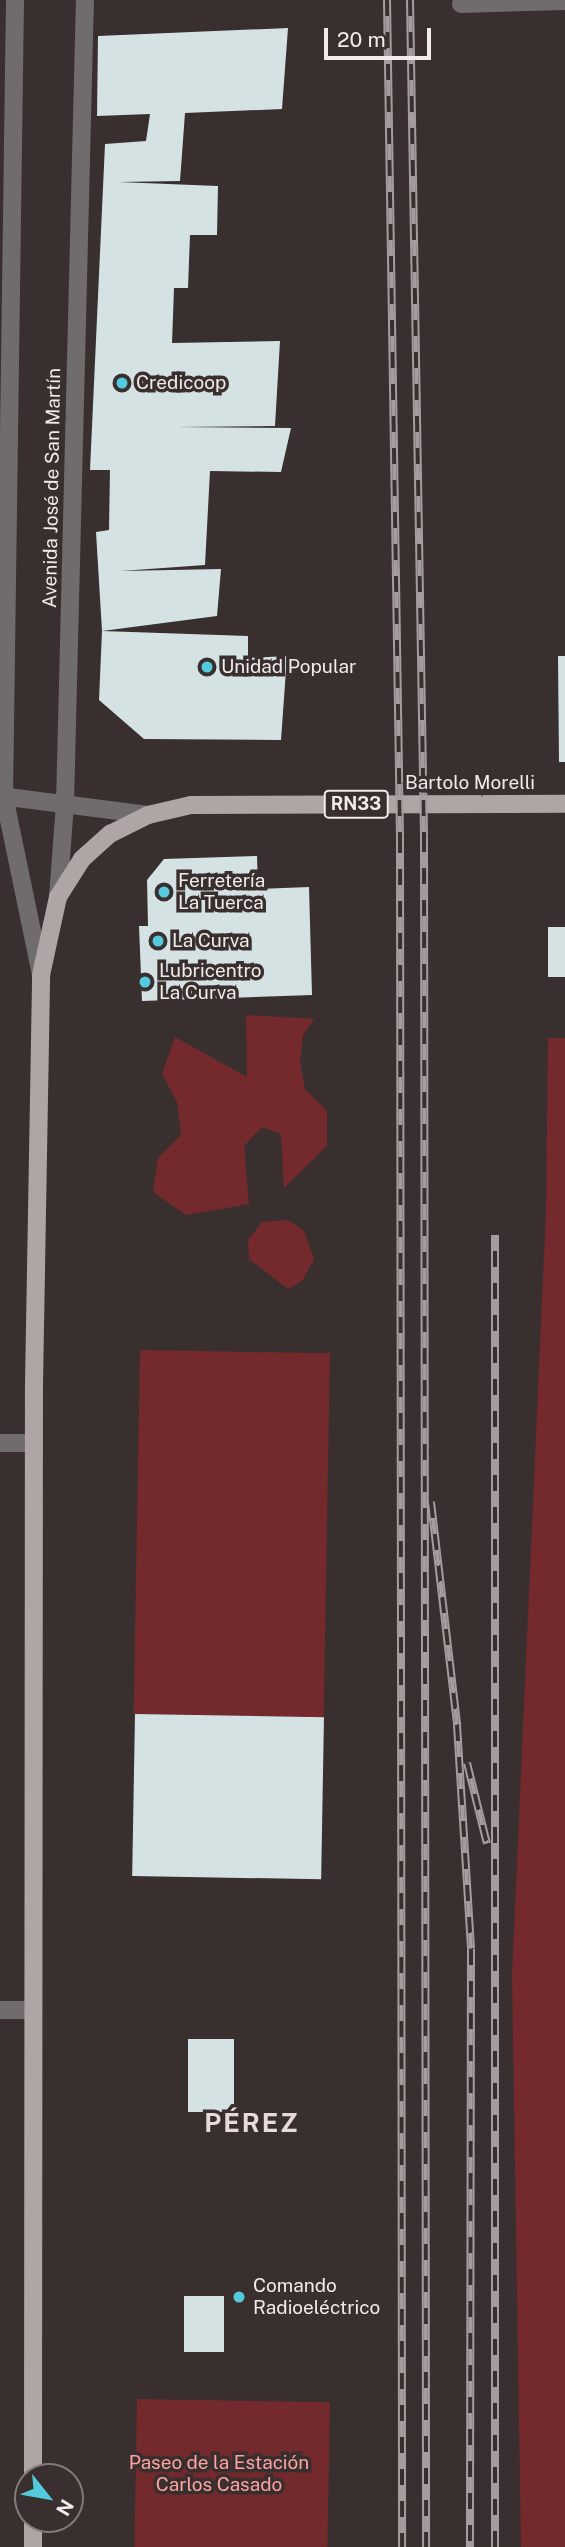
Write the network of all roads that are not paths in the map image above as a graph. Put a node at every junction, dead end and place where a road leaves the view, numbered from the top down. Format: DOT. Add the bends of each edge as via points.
graph roads {
  1 [pos="15,0"];
  2 [pos="85,0"];
  3 [pos="565,1"];
  4 [pos="461,4"];
  5 [pos="2,796"];
  6 [pos="65,804"];
  7 [pos="565,804"];
  8 [pos="148,815"];
  9 [pos="58,897"];
  10 [pos="41,975"];
  11 [pos="0,1443"];
  12 [pos="33,1443"];
  13 [pos="0,2010"];
  14 [pos="33,2010"];
  15 [pos="33,2463"];
  1 -- 5 [label="street, Avenida José de San Martín"];
  2 -- 6 [label="street, Avenida José de San Martín"];
  3 -- 4 [label="street"];
  5 -- 6 [label="street, Bartolo Morelli"];
  5 -- 10 [label="street, Avenida José de San Martín"];
  6 -- 8 [label="street, Bartolo Morelli"];
  6 -- 9 [label="street, Avenida José de San Martín"];
  7 -- 8 [label="main road, Bartolo Morelli / RN33" via="191,805"];
  8 -- 9 [label="main road, RN33" via="82,859"];
  9 -- 10 [label="main road, Avenida José de San Martín / RN33"];
  10 -- 12 [label="main road, Avenida José de San Martín / RN33"];
  11 -- 12 [label="street"];
  12 -- 14 [label="main road, Avenida José de San Martín / RN33"];
  13 -- 14 [label="street"];
  14 -- 15 [label="main road, Avenida José de San Martín / RN33"];
}
